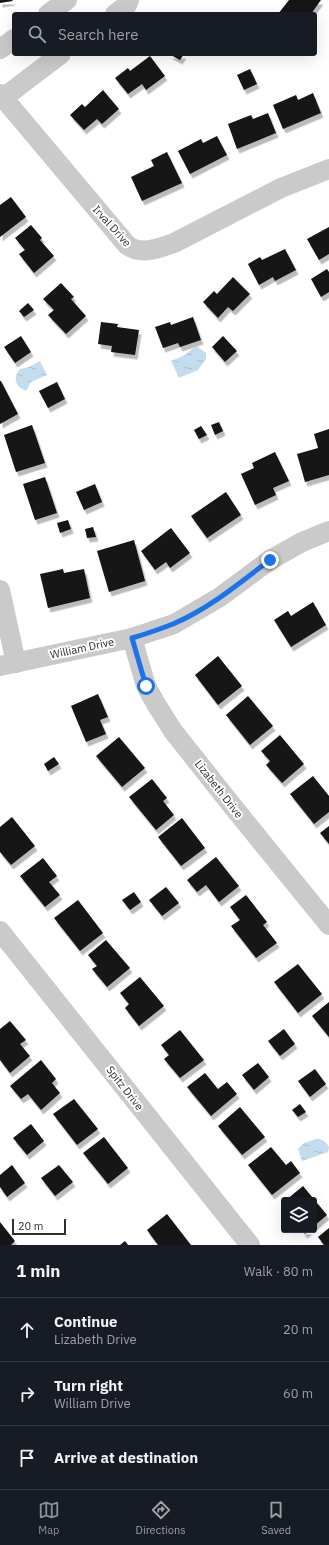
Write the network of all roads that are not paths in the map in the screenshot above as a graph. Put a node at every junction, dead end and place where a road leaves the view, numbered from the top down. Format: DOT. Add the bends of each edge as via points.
graph roads {
  1 [pos="67,0"];
  2 [pos="129,0"];
  3 [pos="51,12"];
  4 [pos="118,12"];
  5 [pos="12,40"];
  6 [pos="0,49"];
  7 [pos="58,56"];
  8 [pos="2,96"];
  9 [pos="329,169"];
  10 [pos="329,531"];
  11 [pos="0,590"];
  12 [pos="132,638"];
  13 [pos="8,664"];
  14 [pos="329,925"];
  15 [pos="0,931"];
  16 [pos="250,1245"];
  1 -- 3 [label="street"];
  2 -- 4 [label="street"];
  5 -- 6 [label="street"];
  7 -- 8 [label="street"];
  8 -- 9 [label="street, Irval Drive" via="127,245 138,251 174,243 281,188"];
  10 -- 12 [label="street, William Drive" via="302,542 270,560 197,612 174,624"];
  11 -- 13 [label="street"];
  12 -- 13 [label="street, William Drive"];
  12 -- 14 [label="street, Lizabeth Drive" via="146,686 174,731"];
  15 -- 16 [label="street, Spitz Drive"];
}
